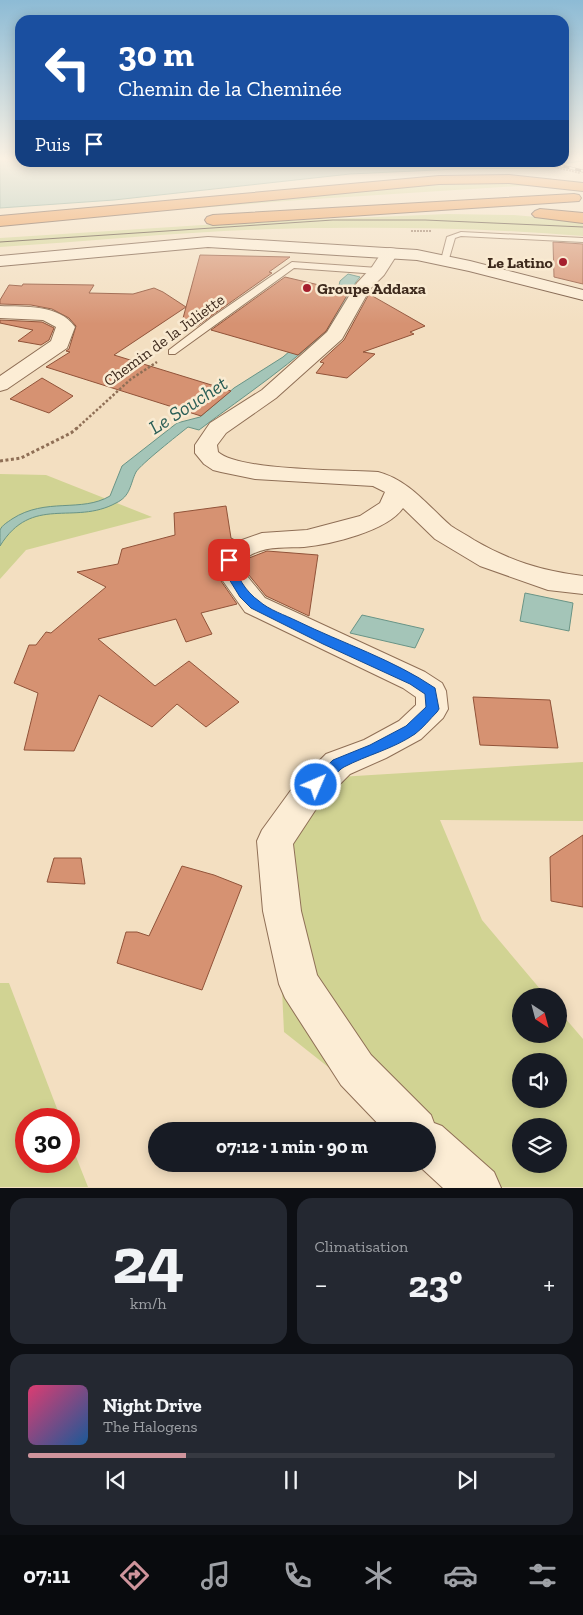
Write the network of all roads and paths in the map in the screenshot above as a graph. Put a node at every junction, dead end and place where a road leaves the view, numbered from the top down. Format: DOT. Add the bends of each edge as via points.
graph roads {
  1 [pos="88,213"];
  2 [pos="213,213"];
  3 [pos="316,213"];
  4 [pos="537,213"];
  5 [pos="583,218"];
  6 [pos="196,221"];
  7 [pos="0,222"];
  8 [pos="0,228"];
  9 [pos="77,229"];
  10 [pos="0,233"];
  11 [pos="583,240"];
  12 [pos="445,260"];
  13 [pos="0,261"];
  14 [pos="384,262"];
  15 [pos="583,295"];
  16 [pos="0,312"];
  17 [pos="172,352"];
  18 [pos="0,385"];
  19 [pos="0,461"];
  20 [pos="398,489"];
  21 [pos="583,585"];
  22 [pos="407,1122"];
  23 [pos="436,1151"];
  24 [pos="478,1188"];
  1 -- 7 [label="highway"];
  2 -- 8 [label="highway"];
  3 -- 6 [label="highway"];
  4 -- 5 [label="highway"];
  9 -- 10 [label="highway"];
  11 -- 12 [label="lane" via="461,234 451,237"];
  12 -- 14 [label="street"];
  12 -- 15 [label="street"];
  13 -- 14 [label="street" via="208,242"];
  14 -- 17 [label="lane, Chemin de la Juliette" via="292,265"];
  14 -- 20 [label="street" via="362,287 335,335 269,394 218,428 206,445 212,459 233,468 378,479"];
  16 -- 18 [label="street" via="51,315 63,320 66,327 60,344"];
  17 -- 19 [label="path, Chemin de la Juliette" via="131,379 71,433 21,458"];
  20 -- 21 [label="street" via="444,533 489,560 548,581"];
  20 -- 22 [label="street" via="391,507 368,522 307,538 262,541 237,551 229,560 229,571 255,605 431,691 432,709 410,730 338,764 306,796 275,841 282,911 299,984 356,1070"];
  23 -- 24 [label="street"];
}
